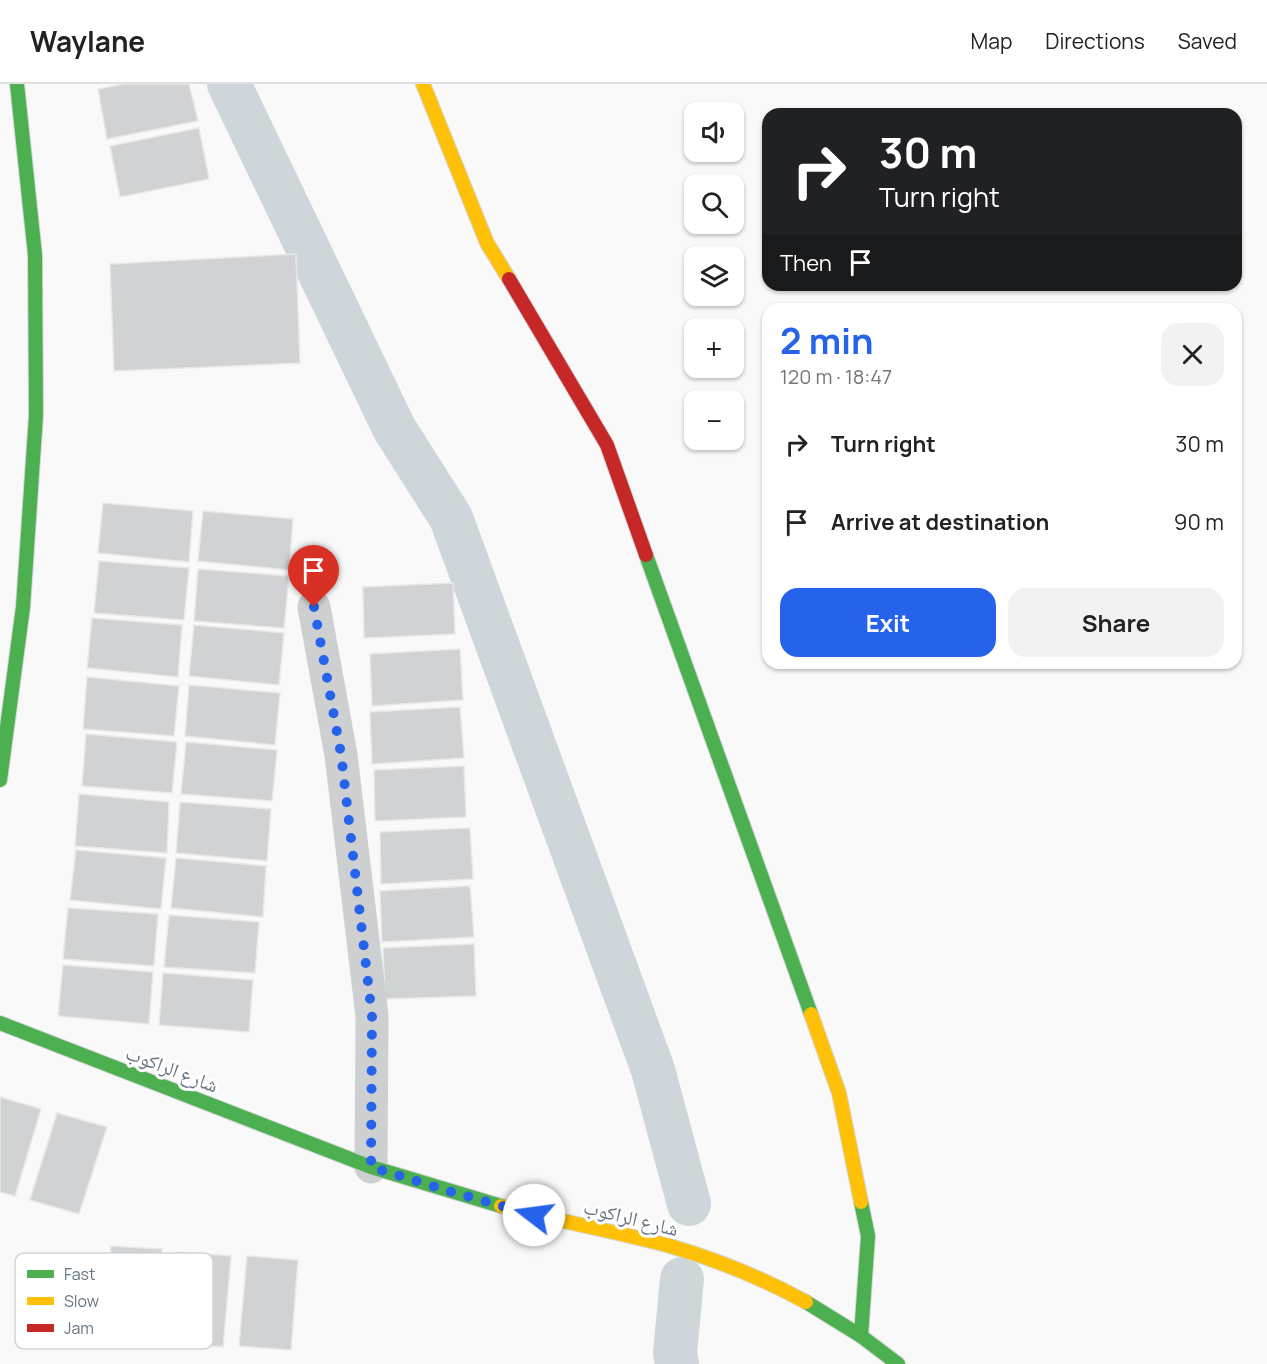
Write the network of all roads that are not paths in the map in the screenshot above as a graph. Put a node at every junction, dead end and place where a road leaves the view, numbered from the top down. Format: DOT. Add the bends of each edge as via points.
graph roads {
  1 [pos="17,84"];
  2 [pos="423,84"];
  3 [pos="314,607"];
  4 [pos="0,780"];
  5 [pos="0,1023"];
  6 [pos="371,1167"];
  7 [pos="861,1336"];
  8 [pos="898,1364"];
  1 -- 4 [label="street" via="35,255 36,415 23,607"];
  2 -- 7 [label="street" via="487,243 608,445 839,1093 868,1236"];
  3 -- 6 [label="street" via="341,754 372,1016"];
  5 -- 6 [label="street, شارع الراكوب"];
  6 -- 7 [label="street, شارع الراكوب" via="534,1215 669,1246 720,1262 778,1287"];
  7 -- 8 [label="street, شارع الراكوب"];
}
